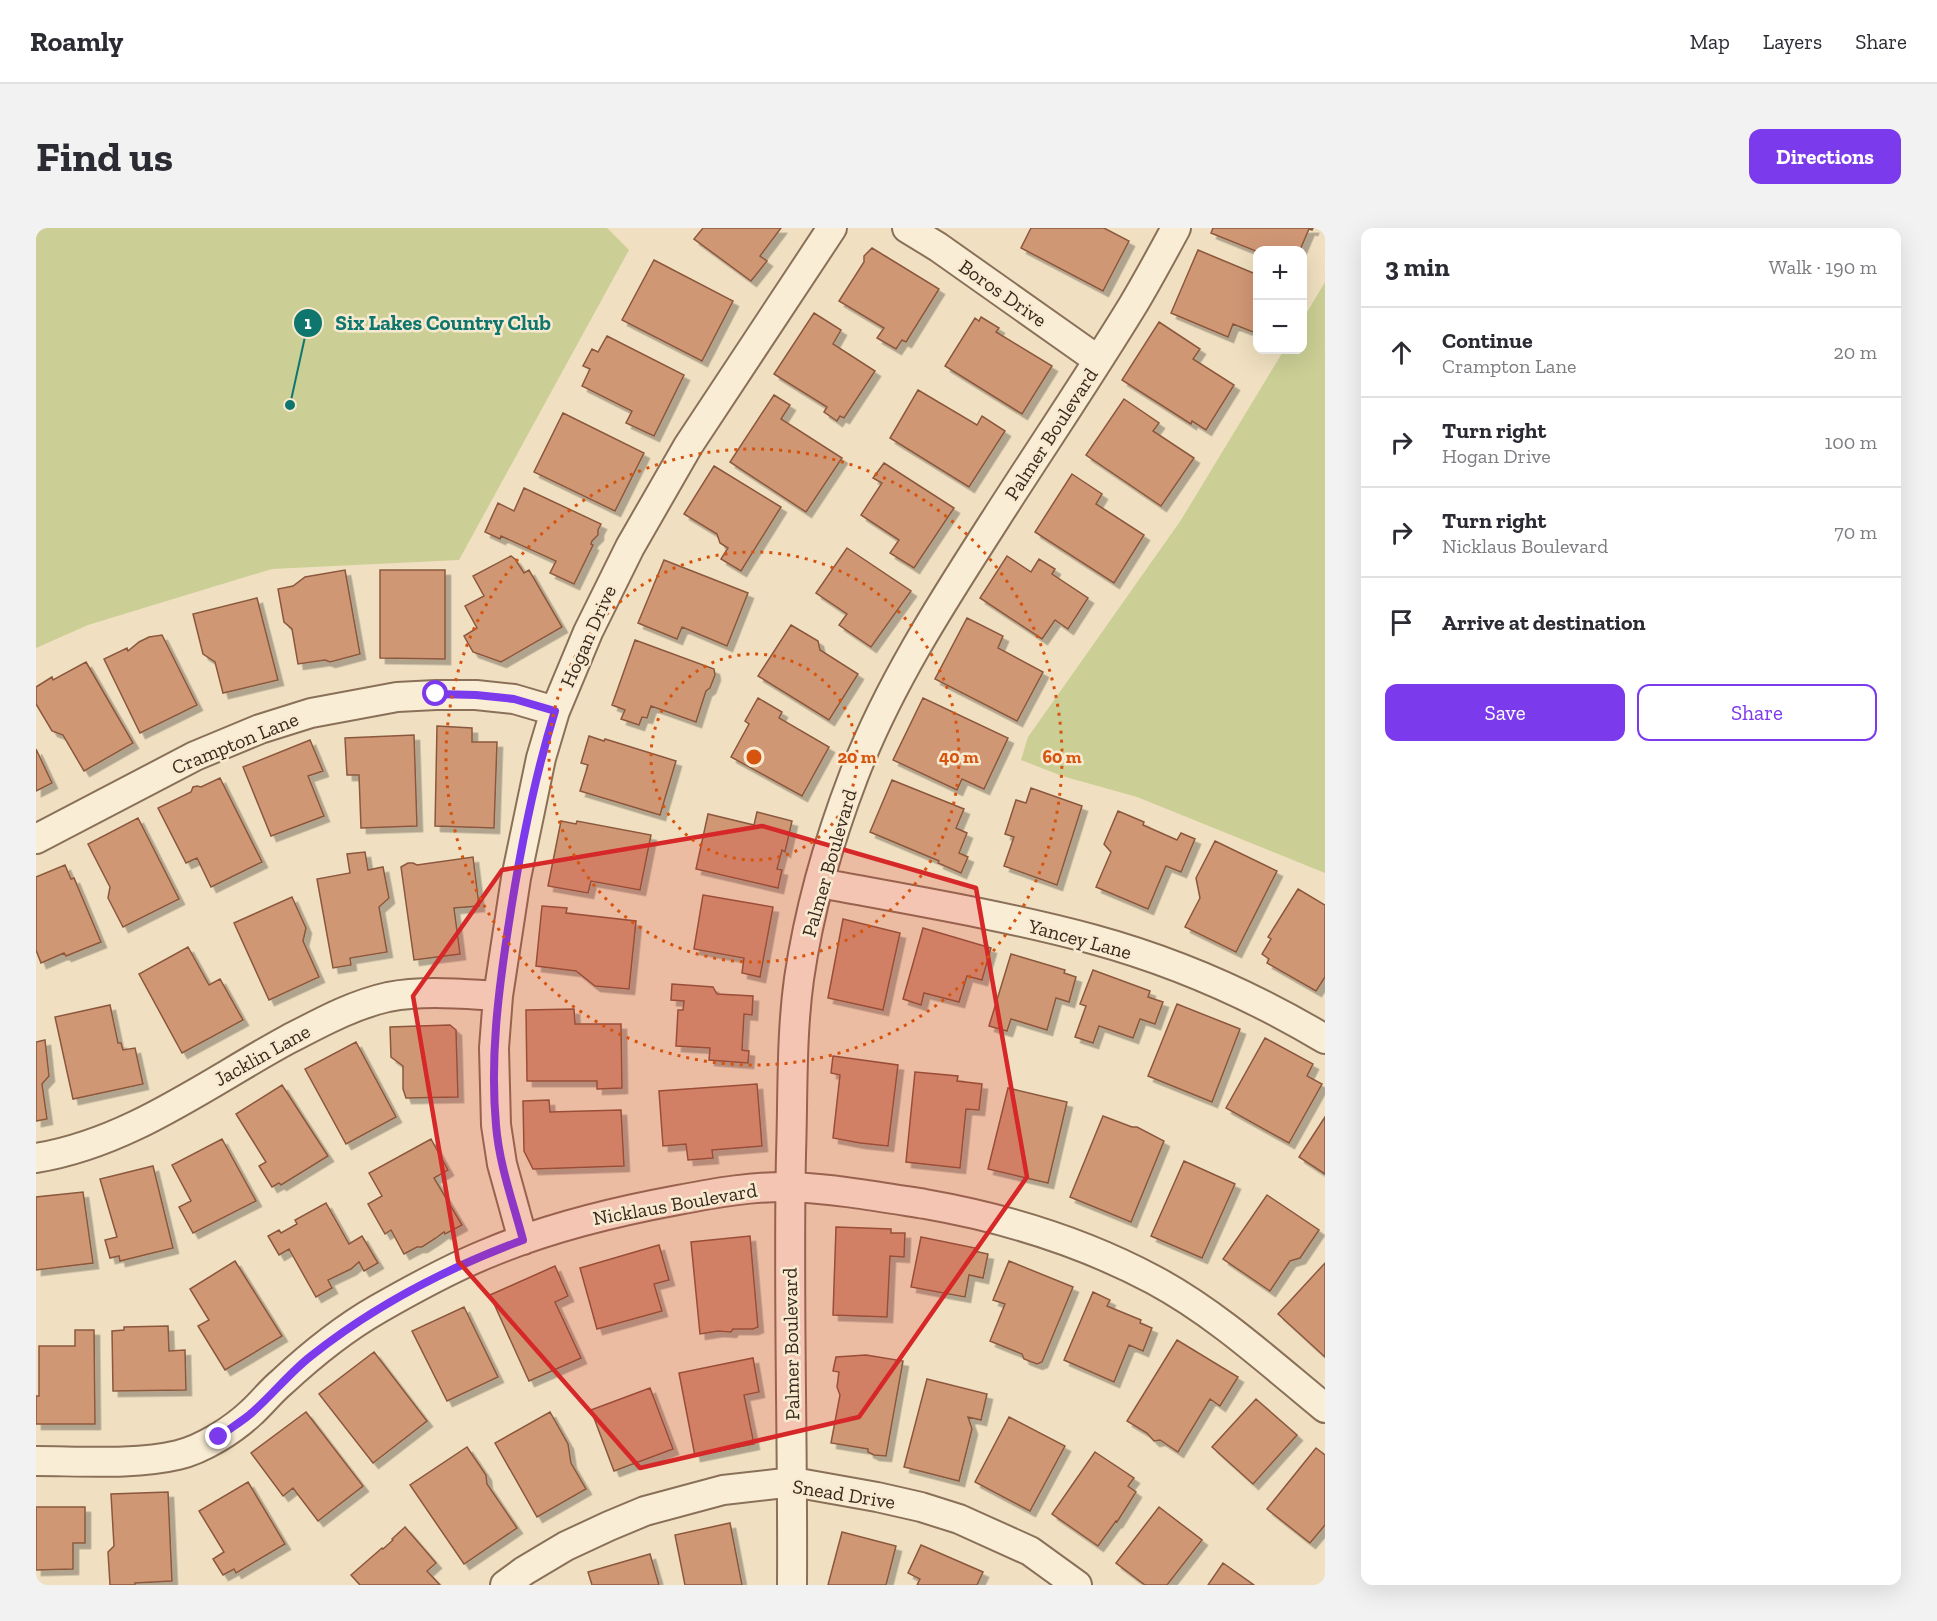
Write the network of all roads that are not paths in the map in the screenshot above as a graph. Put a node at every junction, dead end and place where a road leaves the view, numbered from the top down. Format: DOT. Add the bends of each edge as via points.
graph roads {
  1 [pos="832,228"];
  2 [pos="907,228"];
  3 [pos="1176,228"];
  4 [pos="1098,360"];
  5 [pos="555,711"];
  6 [pos="36,839"];
  7 [pos="820,883"];
  8 [pos="498,996"];
  9 [pos="1325,1039"];
  10 [pos="36,1158"];
  11 [pos="791,1187"];
  12 [pos="523,1240"];
  13 [pos="1325,1408"];
  14 [pos="36,1461"];
  15 [pos="793,1482"];
  16 [pos="505,1585"];
  17 [pos="792,1585"];
  18 [pos="1077,1585"];
  1 -- 5 [label="street, Hogan Drive" via="688,446 630,547"];
  2 -- 4 [label="street, Boros Drive"];
  3 -- 4 [label="street, Palmer Boulevard"];
  4 -- 7 [label="street, Palmer Boulevard" via="939,608 895,686 855,771"];
  5 -- 6 [label="street, Crampton Lane" via="514,699 436,694 311,713 267,726 195,756"];
  5 -- 8 [label="street, Hogan Drive" via="516,878"];
  7 -- 9 [label="street, Yancey Lane" via="1092,939 1211,981"];
  7 -- 11 [label="street, Palmer Boulevard" via="801,966 794,1025"];
  8 -- 10 [label="street, Jacklin Lane" via="426,993 389,997 352,1008 316,1024 144,1122 110,1138"];
  8 -- 12 [label="street, Hogan Drive" via="494,1048 496,1125 502,1164"];
  11 -- 12 [label="street, Nicklaus Boulevard" via="717,1192 626,1209"];
  11 -- 13 [label="street, Nicklaus Boulevard" via="879,1196 966,1211 1067,1241 1189,1300"];
  11 -- 15 [label="street, Palmer Boulevard"];
  12 -- 14 [label="street, Nicklaus Boulevard" via="486,1254 374,1311 309,1358 249,1415 219,1437 180,1455 139,1460"];
  15 -- 16 [label="street, Snead Drive" via="723,1490 645,1511 566,1546"];
  15 -- 17 [label="street, Palmer Boulevard"];
  15 -- 18 [label="street, Snead Drive" via="878,1497 959,1519 1030,1551"];
}
